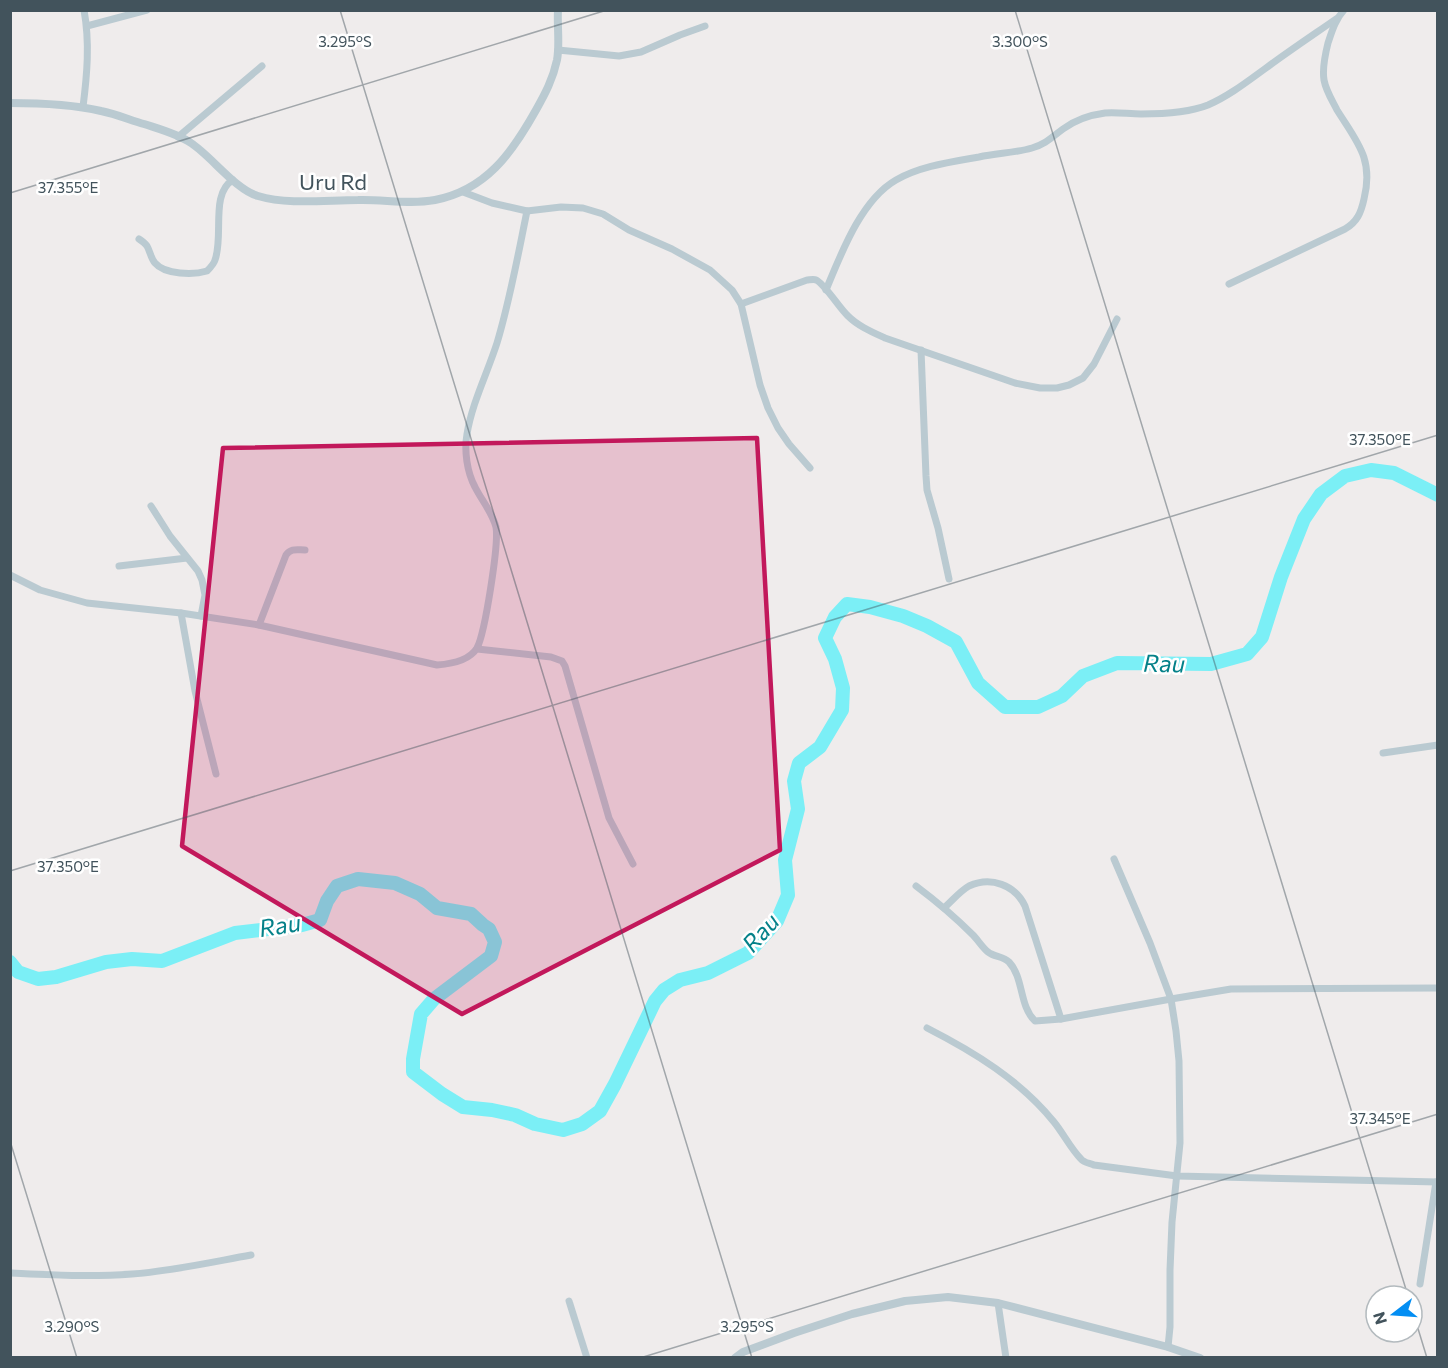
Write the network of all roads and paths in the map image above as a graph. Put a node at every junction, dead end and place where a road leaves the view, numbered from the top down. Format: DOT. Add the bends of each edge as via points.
graph roads {
  1 [pos="84,10"];
  2 [pos="147,10"];
  3 [pos="558,10"];
  4 [pos="1344,10"];
  5 [pos="1336,19"];
  6 [pos="87,26"];
  7 [pos="705,26"];
  8 [pos="558,50"];
  9 [pos="262,66"];
  10 [pos="10,103"];
  11 [pos="83,107"];
  12 [pos="178,137"];
  13 [pos="233,180"];
  14 [pos="463,192"];
  15 [pos="527,211"];
  16 [pos="140,239"];
  17 [pos="1229,284"];
  18 [pos="826,290"];
  19 [pos="741,304"];
  20 [pos="1117,319"];
  21 [pos="921,350"];
  22 [pos="810,468"];
  23 [pos="151,506"];
  24 [pos="305,550"];
  25 [pos="187,558"];
  26 [pos="119,566"];
  27 [pos="10,575"];
  28 [pos="949,579"];
  29 [pos="181,613"];
  30 [pos="201,616"];
  31 [pos="259,625"];
  32 [pos="477,649"];
  33 [pos="1437,745"];
  34 [pos="1383,753"];
  35 [pos="216,774"];
  36 [pos="1114,859"];
  37 [pos="633,864"];
  38 [pos="916,886"];
  39 [pos="944,908"];
  40 [pos="1437,988"];
  41 [pos="1171,999"];
  42 [pos="1061,1019"];
  43 [pos="927,1028"];
  44 [pos="1177,1176"];
  45 [pos="1437,1182"];
  46 [pos="251,1255"];
  47 [pos="10,1273"];
  48 [pos="1420,1284"];
  49 [pos="570,1301"];
  50 [pos="998,1303"];
  51 [pos="1171,1348"];
  52 [pos="745,1355"];
  53 [pos="587,1358"];
  54 [pos="735,1358"];
  55 [pos="1006,1358"];
  56 [pos="1179,1358"];
  57 [pos="1200,1358"];
  1 -- 6 [label="street"];
  2 -- 6 [label="street"];
  3 -- 8 [label="street, Uru Rd"];
  4 -- 5 [label="street"];
  5 -- 17 [label="street" via="1326,50 1324,81 1364,155 1368,184 1361,212 1355,223 1345,229"];
  5 -- 18 [label="street" via="1209,104 1166,113 1090,116 1063,128 1038,147 928,167 894,181 861,216"];
  6 -- 11 [label="street"];
  7 -- 8 [label="street" via="641,52 619,56"];
  8 -- 14 [label="street, Uru Rd" via="552,79 524,133 487,177"];
  9 -- 12 [label="street"];
  10 -- 11 [label="street, Uru Rd"];
  11 -- 12 [label="street, Uru Rd"];
  12 -- 13 [label="street, Uru Rd" via="203,151"];
  13 -- 14 [label="street, Uru Rd" via="256,196 289,200 410,203"];
  13 -- 16 [label="street" via="221,194 217,252 207,271 192,274 161,268"];
  14 -- 15 [label="street"];
  15 -- 19 [label="street" via="561,207 603,214 710,270"];
  15 -- 32 [label="street" via="497,343 466,436 468,470 493,517 496,531 485,622"];
  18 -- 19 [label="street" via="818,281 807,280"];
  18 -- 21 [label="street" via="849,318 866,329"];
  19 -- 22 [label="street" via="768,408 777,428"];
  20 -- 21 [label="street" via="1083,378 1057,388 1015,383"];
  21 -- 28 [label="street" via="927,490"];
  23 -- 25 [label="street"];
  24 -- 31 [label="street" via="288,551"];
  25 -- 26 [label="street"];
  25 -- 30 [label="street" via="205,588"];
  27 -- 29 [label="street" via="40,590 87,603"];
  29 -- 30 [label="street"];
  29 -- 35 [label="street"];
  30 -- 31 [label="street"];
  31 -- 32 [label="street" via="437,665 462,660"];
  32 -- 37 [label="street" via="562,661 609,818"];
  33 -- 34 [label="street"];
  36 -- 41 [label="street"];
  38 -- 39 [label="street"];
  39 -- 42 [label="street" via="988,952 1009,963 1034,1019"];
  39 -- 42 [label="street" via="970,886 981,883 998,883 1021,896"];
  40 -- 41 [label="street" via="1232,989"];
  41 -- 42 [label="street"];
  41 -- 44 [label="street" via="1179,1062"];
  43 -- 44 [label="street" via="967,1048 1027,1092 1083,1161"];
  44 -- 45 [label="street"];
  44 -- 51 [label="street" via="1170,1270"];
  45 -- 48 [label="street"];
  46 -- 47 [label="street" via="131,1274"];
  49 -- 53 [label="street"];
  50 -- 51 [label="street"];
  50 -- 52 [label="street" via="948,1297 905,1301 794,1333"];
  50 -- 55 [label="street"];
  51 -- 56 [label="street"];
  51 -- 57 [label="street"];
  52 -- 54 [label="street"];
}
